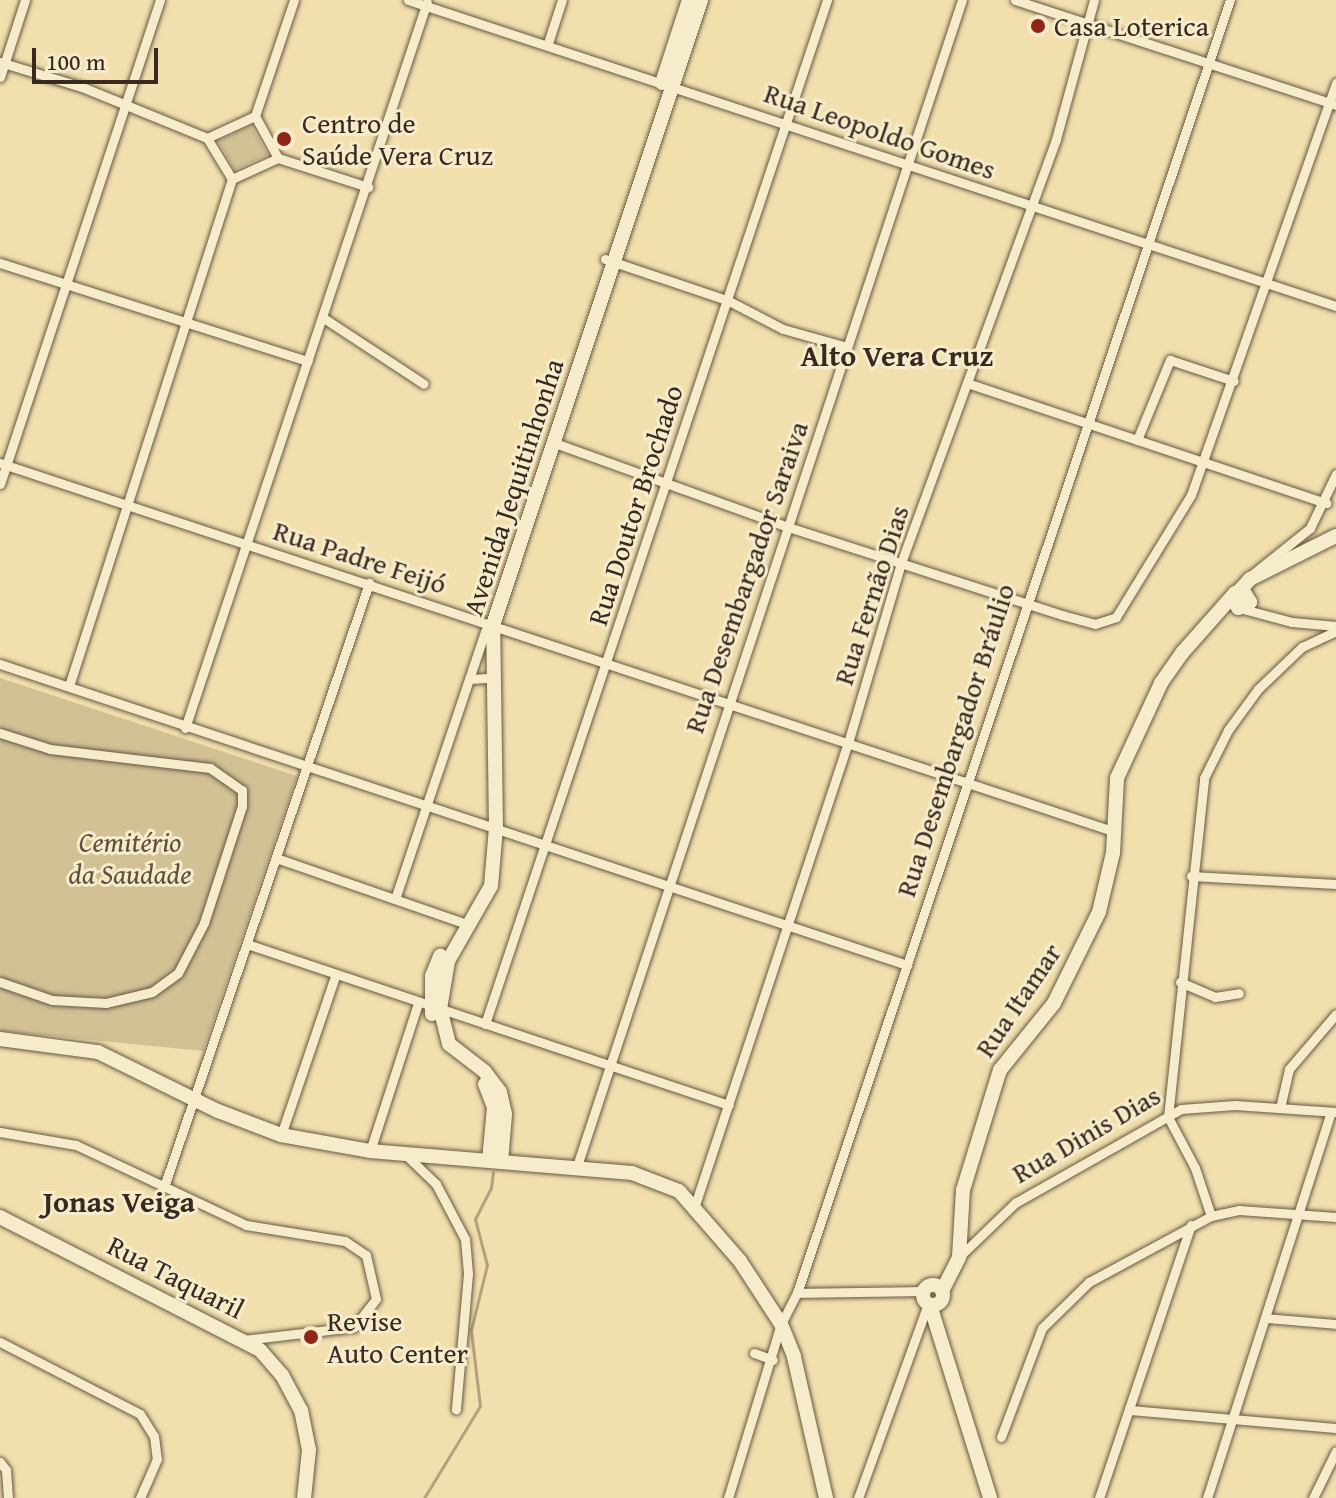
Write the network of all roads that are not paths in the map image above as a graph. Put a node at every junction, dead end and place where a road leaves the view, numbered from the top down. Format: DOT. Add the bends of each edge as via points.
graph roads {
  1 [pos="25,0"];
  2 [pos="160,0"];
  3 [pos="294,0"];
  4 [pos="408,0"];
  5 [pos="562,0"];
  6 [pos="689,0"];
  7 [pos="701,0"];
  8 [pos="827,0"];
  9 [pos="962,0"];
  10 [pos="1015,0"];
  11 [pos="1094,0"];
  12 [pos="1230,0"];
  13 [pos="427,3"];
  14 [pos="1086,23"];
  15 [pos="548,43"];
  16 [pos="2,63"];
  17 [pos="1209,63"];
  18 [pos="0,77"];
  19 [pos="667,82"];
  20 [pos="1336,83"];
  21 [pos="1332,104"];
  22 [pos="125,105"];
  23 [pos="255,116"];
  24 [pos="786,122"];
  25 [pos="207,138"];
  26 [pos="278,158"];
  27 [pos="907,162"];
  28 [pos="232,179"];
  29 [pos="368,187"];
  30 [pos="1030,205"];
  31 [pos="1146,243"];
  32 [pos="609,260"];
  33 [pos="0,263"];
  34 [pos="1266,283"];
  35 [pos="67,285"];
  36 [pos="727,300"];
  37 [pos="1336,306"];
  38 [pos="325,319"];
  39 [pos="589,320"];
  40 [pos="186,323"];
  41 [pos="847,347"];
  42 [pos="308,361"];
  43 [pos="1234,381"];
  44 [pos="967,383"];
  45 [pos="424,384"];
  46 [pos="1088,423"];
  47 [pos="1137,440"];
  48 [pos="552,442"];
  49 [pos="1204,461"];
  50 [pos="3,464"];
  51 [pos="1336,474"];
  52 [pos="666,482"];
  53 [pos="0,484"];
  54 [pos="1326,503"];
  55 [pos="127,505"];
  56 [pos="785,526"];
  57 [pos="1336,536"];
  58 [pos="249,544"];
  59 [pos="1274,562"];
  60 [pos="901,563"];
  61 [pos="369,583"];
  62 [pos="1242,601"];
  63 [pos="1028,603"];
  64 [pos="488,626"];
  65 [pos="1336,629"];
  66 [pos="606,663"];
  67 [pos="0,664"];
  68 [pos="482,678"];
  69 [pos="69,686"];
  70 [pos="726,704"];
  71 [pos="185,728"];
  72 [pos="0,733"];
  73 [pos="848,743"];
  74 [pos="308,768"];
  75 [pos="967,786"];
  76 [pos="427,806"];
  77 [pos="492,827"];
  78 [pos="1116,832"];
  79 [pos="548,844"];
  80 [pos="276,858"];
  81 [pos="1191,876"];
  82 [pos="667,883"];
  83 [pos="1336,884"];
  84 [pos="395,899"];
  85 [pos="465,923"];
  86 [pos="790,924"];
  87 [pos="247,944"];
  88 [pos="907,965"];
  89 [pos="335,976"];
  90 [pos="0,982"];
  91 [pos="1180,982"];
  92 [pos="1239,993"];
  93 [pos="430,1007"];
  94 [pos="1336,1014"];
  95 [pos="485,1024"];
  96 [pos="0,1039"];
  97 [pos="611,1064"];
  98 [pos="195,1100"];
  99 [pos="729,1105"];
  100 [pos="1280,1108"];
  101 [pos="1334,1112"];
  102 [pos="1168,1117"];
  103 [pos="0,1132"];
  104 [pos="281,1135"];
  105 [pos="370,1151"];
  106 [pos="406,1155"];
  107 [pos="495,1161"];
  108 [pos="576,1169"];
  109 [pos="165,1184"];
  110 [pos="695,1205"];
  111 [pos="1299,1213"];
  112 [pos="1211,1216"];
  113 [pos="0,1217"];
  114 [pos="1336,1217"];
  115 [pos="1191,1225"];
  116 [pos="963,1249"];
  117 [pos="797,1293"];
  118 [pos="933,1297"];
  119 [pos="1266,1318"];
  120 [pos="781,1324"];
  121 [pos="1336,1324"];
  122 [pos="244,1340"];
  123 [pos="0,1342"];
  124 [pos="754,1353"];
  125 [pos="773,1360"];
  126 [pos="456,1409"];
  127 [pos="1129,1410"];
  128 [pos="1232,1421"];
  129 [pos="1336,1428"];
  130 [pos="1001,1437"];
  131 [pos="1336,1451"];
  132 [pos="0,1462"];
  133 [pos="8,1498"];
  134 [pos="140,1498"];
  135 [pos="304,1498"];
  136 [pos="728,1498"];
  137 [pos="826,1498"];
  138 [pos="858,1498"];
  139 [pos="990,1498"];
  140 [pos="1099,1498"];
  141 [pos="1207,1498"];
  142 [pos="1313,1498"];
  1 -- 16 [label="street"];
  2 -- 22 [label="street"];
  3 -- 23 [label="street"];
  4 -- 13 [label="street, Rua Leopoldo Gomes"];
  5 -- 15 [label="street"];
  6 -- 19 [label="street, Avenida Jequitinhonha"];
  7 -- 19 [label="street, Avenida Jequitinhonha"];
  8 -- 24 [label="street, Rua Doutor Brochado"];
  9 -- 27 [label="street, Rua Desembargador Saraiva"];
  10 -- 14 [label="street"];
  11 -- 14 [label="street, Rua Fernão Dias"];
  12 -- 17 [label="street, Rua Desembargador Bráulio"];
  13 -- 15 [label="street, Rua Leopoldo Gomes"];
  13 -- 29 [label="street"];
  14 -- 17 [label="street"];
  14 -- 30 [label="street, Rua Fernão Dias" via="1056,139"];
  15 -- 19 [label="street, Rua Leopoldo Gomes"];
  16 -- 18 [label="street"];
  16 -- 22 [label="street"];
  17 -- 21 [label="street"];
  17 -- 31 [label="street, Rua Desembargador Bráulio"];
  19 -- 24 [label="street, Rua Leopoldo Gomes"];
  19 -- 32 [label="street, Avenida Jequitinhonha"];
  20 -- 21 [label="street"];
  21 -- 34 [label="street"];
  22 -- 25 [label="street"];
  22 -- 35 [label="street"];
  23 -- 25 [label="street"];
  23 -- 26 [label="street"];
  24 -- 27 [label="street, Rua Leopoldo Gomes"];
  24 -- 36 [label="street, Rua Doutor Brochado"];
  25 -- 28 [label="street"];
  26 -- 28 [label="street"];
  26 -- 29 [label="street"];
  27 -- 30 [label="street, Rua Leopoldo Gomes"];
  27 -- 41 [label="street, Rua Desembargador Saraiva"];
  28 -- 40 [label="street"];
  29 -- 38 [label="street"];
  30 -- 31 [label="street, Rua Leopoldo Gomes"];
  30 -- 44 [label="street, Rua Fernão Dias"];
  31 -- 34 [label="street, Rua Leopoldo Gomes"];
  31 -- 46 [label="street, Rua Desembargador Bráulio"];
  32 -- 36 [label="street"];
  32 -- 39 [label="street, Avenida Jequitinhonha"];
  33 -- 35 [label="street"];
  34 -- 37 [label="street, Rua Leopoldo Gomes"];
  34 -- 43 [label="street"];
  35 -- 40 [label="street"];
  35 -- 50 [label="street"];
  36 -- 41 [label="street" via="783,329"];
  36 -- 52 [label="street, Rua Doutor Brochado"];
  38 -- 42 [label="street"];
  38 -- 45 [label="street"];
  39 -- 48 [label="street, Avenida Jequitinhonha"];
  39 -- 64 [label="street, Avenida Jequitinhonha"];
  40 -- 42 [label="street"];
  40 -- 55 [label="street"];
  41 -- 56 [label="street, Rua Desembargador Saraiva"];
  42 -- 58 [label="street"];
  43 -- 47 [label="street" via="1170,360"];
  43 -- 49 [label="street"];
  44 -- 46 [label="street"];
  44 -- 60 [label="street, Rua Fernão Dias"];
  46 -- 47 [label="street"];
  46 -- 63 [label="street, Rua Desembargador Bráulio"];
  47 -- 49 [label="street"];
  48 -- 52 [label="street"];
  48 -- 64 [label="street, Avenida Jequitinhonha"];
  49 -- 54 [label="street"];
  49 -- 63 [label="street" via="1157,557 1124,609 1102,622"];
  50 -- 53 [label="street"];
  50 -- 55 [label="street, Rua Padre Feijó"];
  51 -- 54 [label="street, Rua Itamar"];
  52 -- 56 [label="street"];
  52 -- 66 [label="street, Rua Doutor Brochado"];
  54 -- 59 [label="street, Rua Itamar" via="1310,528"];
  55 -- 58 [label="street, Rua Padre Feijó"];
  55 -- 69 [label="street"];
  56 -- 60 [label="street"];
  56 -- 70 [label="street, Rua Desembargador Saraiva"];
  57 -- 59 [label="street"];
  58 -- 61 [label="street, Rua Padre Feijó"];
  58 -- 71 [label="street"];
  59 -- 62 [label="street, Rua Itamar"];
  59 -- 62 [label="street, Rua Itamar" via="1250,579"];
  60 -- 63 [label="street"];
  60 -- 73 [label="street, Rua Fernão Dias"];
  61 -- 64 [label="street, Rua Padre Feijó"];
  61 -- 74 [label="street"];
  62 -- 65 [label="street" via="1265,616"];
  62 -- 78 [label="street, Rua Itamar" via="1212,617 1161,683 1117,778"];
  63 -- 75 [label="street, Rua Desembargador Bráulio"];
  64 -- 66 [label="street, Rua Padre Feijó"];
  64 -- 68 [label="street, Avenida Jequitinhonha"];
  65 -- 81 [label="street" via="1302,647 1281,666 1228,730 1204,778"];
  66 -- 70 [label="street, Rua Padre Feijó"];
  66 -- 79 [label="street, Rua Doutor Brochado"];
  67 -- 69 [label="street"];
  68 -- 76 [label="street"];
  68 -- 77 [label="street, Avenida Jequitinhonha"];
  69 -- 71 [label="street"];
  70 -- 73 [label="street, Rua Padre Feijó"];
  70 -- 82 [label="street, Rua Desembargador Saraiva"];
  71 -- 74 [label="street"];
  72 -- 90 [label="street" via="50,749 210,768 242,790 242,806 204,923 178,973 152,992 106,1003 52,1000"];
  73 -- 75 [label="street, Rua Padre Feijó"];
  73 -- 86 [label="street, Rua Fernão Dias"];
  74 -- 76 [label="street"];
  74 -- 80 [label="street"];
  75 -- 78 [label="street, Rua Padre Feijó"];
  75 -- 88 [label="street, Rua Desembargador Bráulio"];
  76 -- 77 [label="street"];
  76 -- 84 [label="street"];
  77 -- 79 [label="street"];
  77 -- 85 [label="street, Avenida Jequitinhonha" via="482,884"];
  78 -- 116 [label="street, Rua Itamar" via="1099,912 1074,971 1039,1026 1000,1070 963,1190"];
  79 -- 82 [label="street"];
  79 -- 95 [label="street, Rua Doutor Brochado"];
  80 -- 84 [label="street"];
  80 -- 87 [label="street"];
  81 -- 83 [label="street"];
  81 -- 91 [label="street"];
  82 -- 86 [label="street"];
  82 -- 97 [label="street, Rua Desembargador Saraiva"];
  84 -- 85 [label="street"];
  85 -- 93 [label="street, Avenida Jequitinhonha" via="432,976"];
  86 -- 88 [label="street"];
  86 -- 99 [label="street, Rua Fernão Dias"];
  87 -- 89 [label="street"];
  87 -- 98 [label="street"];
  88 -- 117 [label="street, Rua Desembargador Bráulio"];
  89 -- 93 [label="street"];
  89 -- 104 [label="street"];
  91 -- 92 [label="street" via="1215,997"];
  91 -- 102 [label="street"];
  93 -- 95 [label="street"];
  93 -- 105 [label="street"];
  93 -- 107 [label="street, Avenida Jequitinhonha" via="445,1054 478,1077 492,1095"];
  94 -- 100 [label="street" via="1289,1069"];
  95 -- 97 [label="street"];
  96 -- 98 [label="street" via="98,1052"];
  97 -- 99 [label="street"];
  97 -- 108 [label="street, Rua Desembargador Saraiva"];
  98 -- 104 [label="street"];
  98 -- 109 [label="street"];
  99 -- 110 [label="street, Rua Fernão Dias"];
  100 -- 101 [label="street, Rua Dinis Dias"];
  100 -- 102 [label="street, Rua Dinis Dias" via="1195,1105"];
  101 -- 111 [label="street"];
  102 -- 112 [label="street" via="1195,1168"];
  102 -- 116 [label="street, Rua Dinis Dias" via="1015,1203"];
  103 -- 109 [label="street" via="76,1145"];
  104 -- 105 [label="street"];
  105 -- 106 [label="street"];
  106 -- 107 [label="street"];
  106 -- 126 [label="street" via="436,1184 465,1239 468,1274"];
  107 -- 108 [label="street"];
  108 -- 110 [label="street" via="642,1175"];
  109 -- 122 [label="street" via="246,1225 345,1241 366,1255 374,1305 354,1327"];
  110 -- 120 [label="street"];
  111 -- 112 [label="street" via="1239,1210"];
  111 -- 114 [label="street"];
  111 -- 119 [label="street"];
  112 -- 115 [label="street"];
  113 -- 122 [label="street, Rua Taquaril"];
  115 -- 127 [label="street"];
  115 -- 130 [label="street" via="1089,1282 1048,1318"];
  116 -- 118 [label="street, Rua Dinis Dias"];
  117 -- 118 [label="street"];
  117 -- 120 [label="street, Rua Desembargador Bráulio"];
  118 -- 138 [label="street"];
  118 -- 139 [label="street" via="933,1324"];
  119 -- 121 [label="street"];
  119 -- 128 [label="street"];
  120 -- 125 [label="street, Rua Desembargador Bráulio"];
  120 -- 137 [label="street" via="794,1357"];
  122 -- 135 [label="street, Rua Taquaril" via="282,1375 301,1410 309,1450"];
  123 -- 134 [label="street" via="140,1414 154,1436 157,1459"];
  124 -- 125 [label="street"];
  125 -- 136 [label="street, Rua Desembargador Bráulio"];
  127 -- 128 [label="street"];
  127 -- 140 [label="street"];
  128 -- 129 [label="street"];
  128 -- 141 [label="street"];
  131 -- 142 [label="street"];
  132 -- 133 [label="street" via="6,1470"];
}
